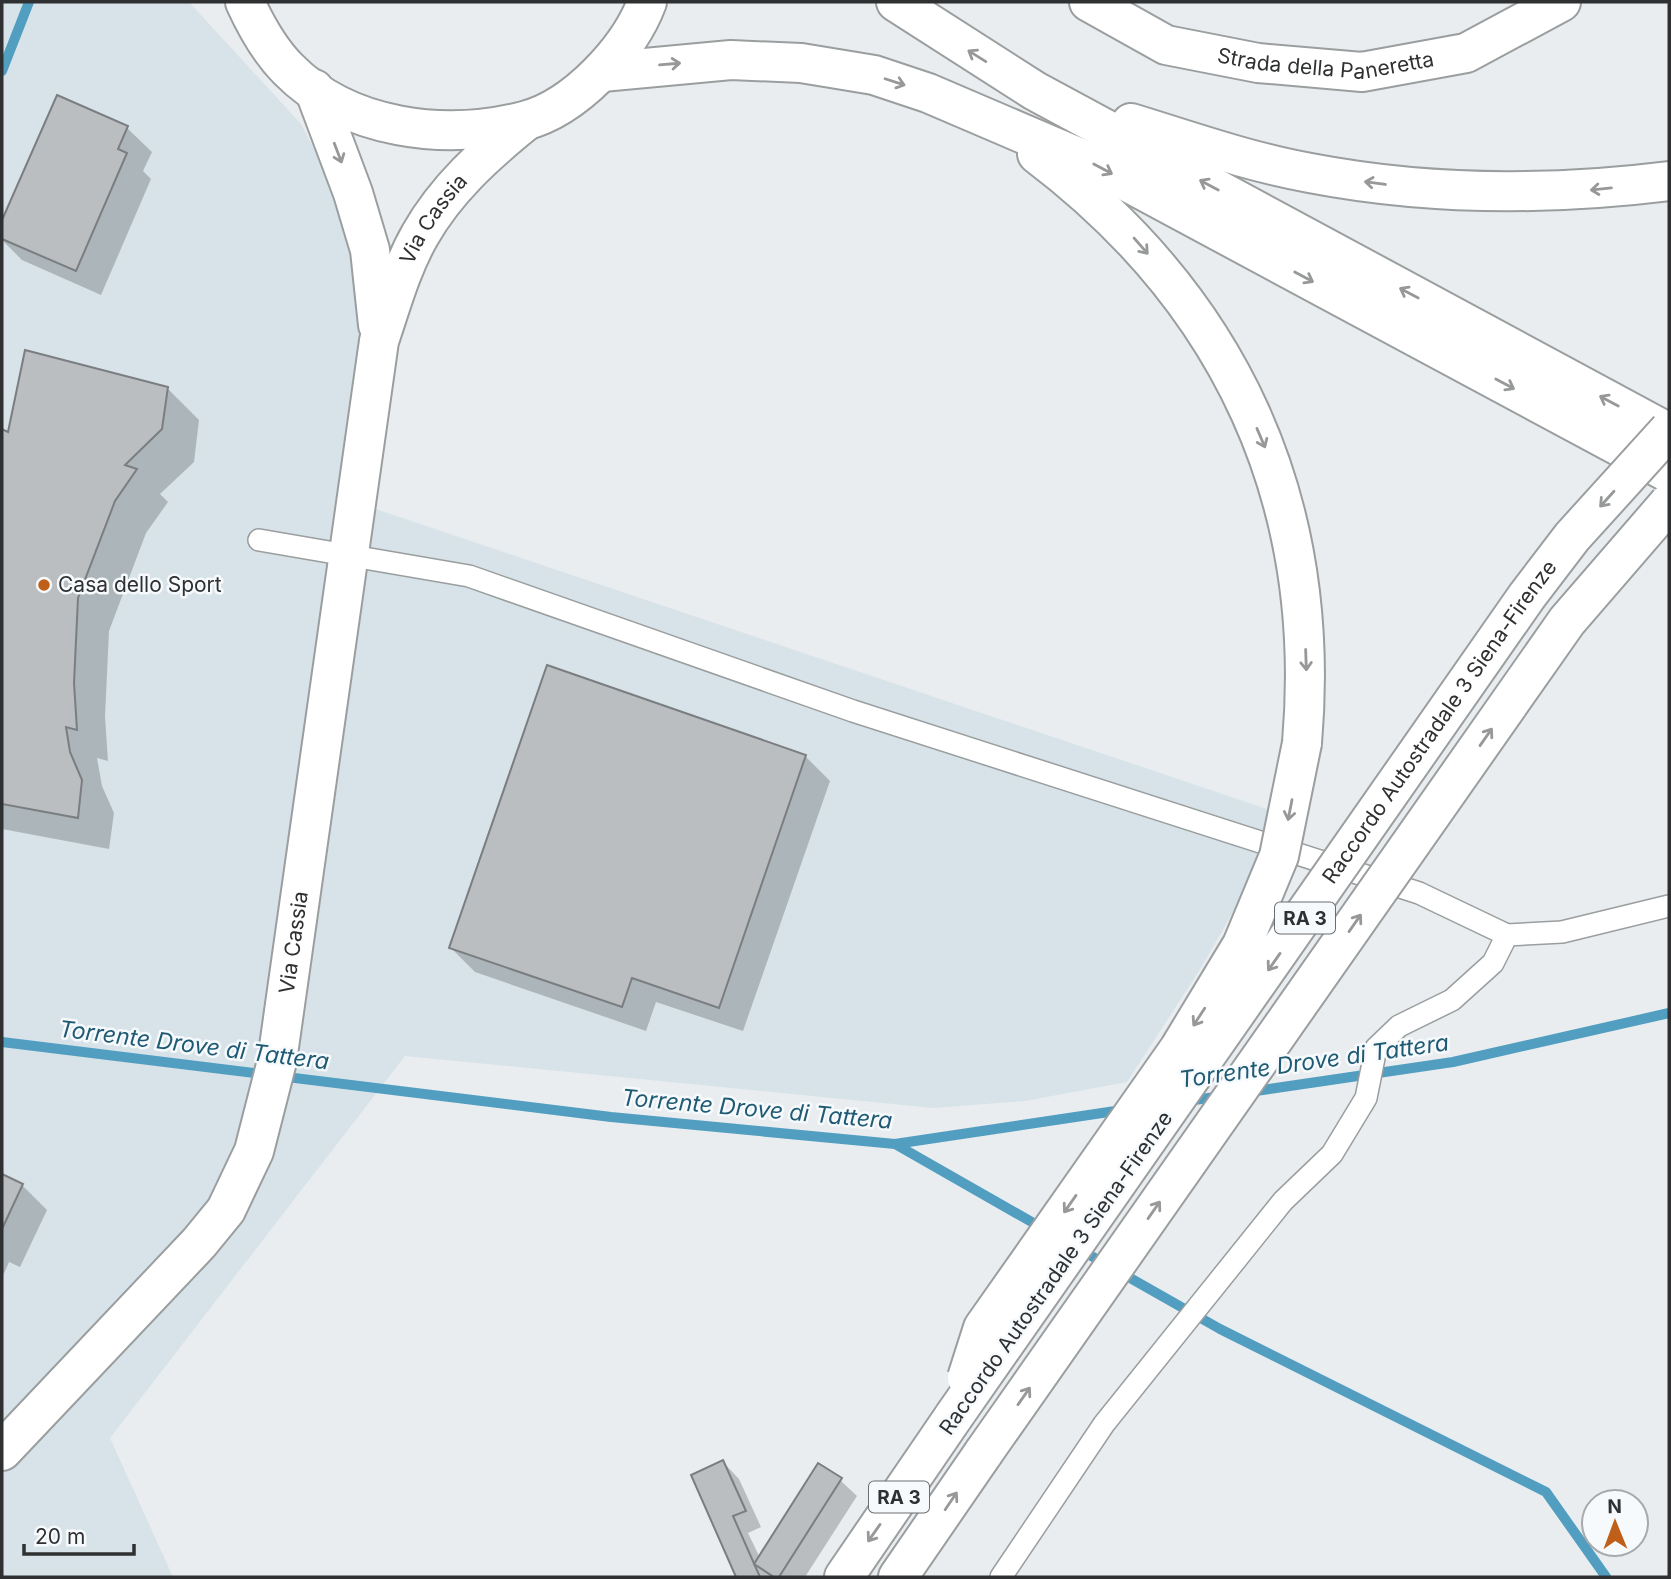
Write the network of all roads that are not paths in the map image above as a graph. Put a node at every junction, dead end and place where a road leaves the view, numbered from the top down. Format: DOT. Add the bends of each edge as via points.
graph roads {
  1 [pos="227,2"];
  2 [pos="647,2"];
  3 [pos="896,2"];
  4 [pos="1089,2"];
  5 [pos="1561,2"];
  6 [pos="251,15"];
  7 [pos="602,72"];
  8 [pos="314,89"];
  9 [pos="1035,91"];
  10 [pos="526,121"];
  11 [pos="996,123"];
  12 [pos="1669,181"];
  13 [pos="379,341"];
  14 [pos="1669,432"];
  15 [pos="1669,473"];
  16 [pos="1669,503"];
  17 [pos="259,540"];
  18 [pos="348,558"];
  19 [pos="1669,906"];
  20 [pos="1507,935"];
  21 [pos="954,1416"];
  22 [pos="2,1451"];
  23 [pos="844,1577"];
  24 [pos="898,1577"];
  25 [pos="1001,1577"];
  1 -- 6 [label="main road, Via Cassia"];
  2 -- 7 [label="main road, Via Cassia" via="639,22"];
  9 -- 3 [label="main road, one-way"];
  4 -- 5 [label="main road, Strada della Paneretta" via="1166,45 1258,63 1362,72 1466,53"];
  6 -- 8 [label="main road, Via Cassia" via="288,69"];
  7 -- 10 [label="main road, Via Cassia" via="566,100"];
  7 -- 11 [label="main road, one-way" via="731,60 826,66 898,82"];
  8 -- 10 [label="main road, Via Cassia" via="387,124 451,132"];
  8 -- 13 [label="main road, Via Cassia, one-way" via="370,250"];
  12 -- 9 [label="main road, one-way" via="1524,193 1376,183 1309,173 1233,154"];
  14 -- 9 [label="main road, one-way"];
  10 -- 13 [label="main road, Via Cassia" via="489,150 441,202 402,272"];
  11 -- 15 [label="main road, one-way" via="1104,170"];
  11 -- 21 [label="main road, one-way, bridge" via="1130,233 1199,320 1238,383 1275,472 1298,565 1307,684 1302,743 1279,856 1242,945 1179,1049 983,1328"];
  13 -- 18 [label="main road, Via Cassia"];
  14 -- 21 [label="main road, Raccordo Autostradale 3 Siena-Firenze / RA 3, one-way, bridge" via="1572,537 1527,596"];
  24 -- 16 [label="main road, Raccordo Autostradale 3 Siena-Firenze / RA 3, one-way, bridge" via="1567,621"];
  17 -- 18 [label="lane"];
  18 -- 20 [label="lane" via="418,565 486,581 853,711 1419,893"];
  18 -- 22 [label="main road, Via Cassia" via="277,1061 254,1151 237,1192 199,1243"];
  19 -- 20 [label="lane" via="1562,932"];
  20 -- 25 [label="lane" via="1493,963 1452,1000 1399,1026 1376,1048 1366,1098 1332,1154 1283,1201 1104,1424"];
  21 -- 23 [label="main road, Raccordo Autostradale 3 Siena-Firenze / RA 3, one-way"];
}
